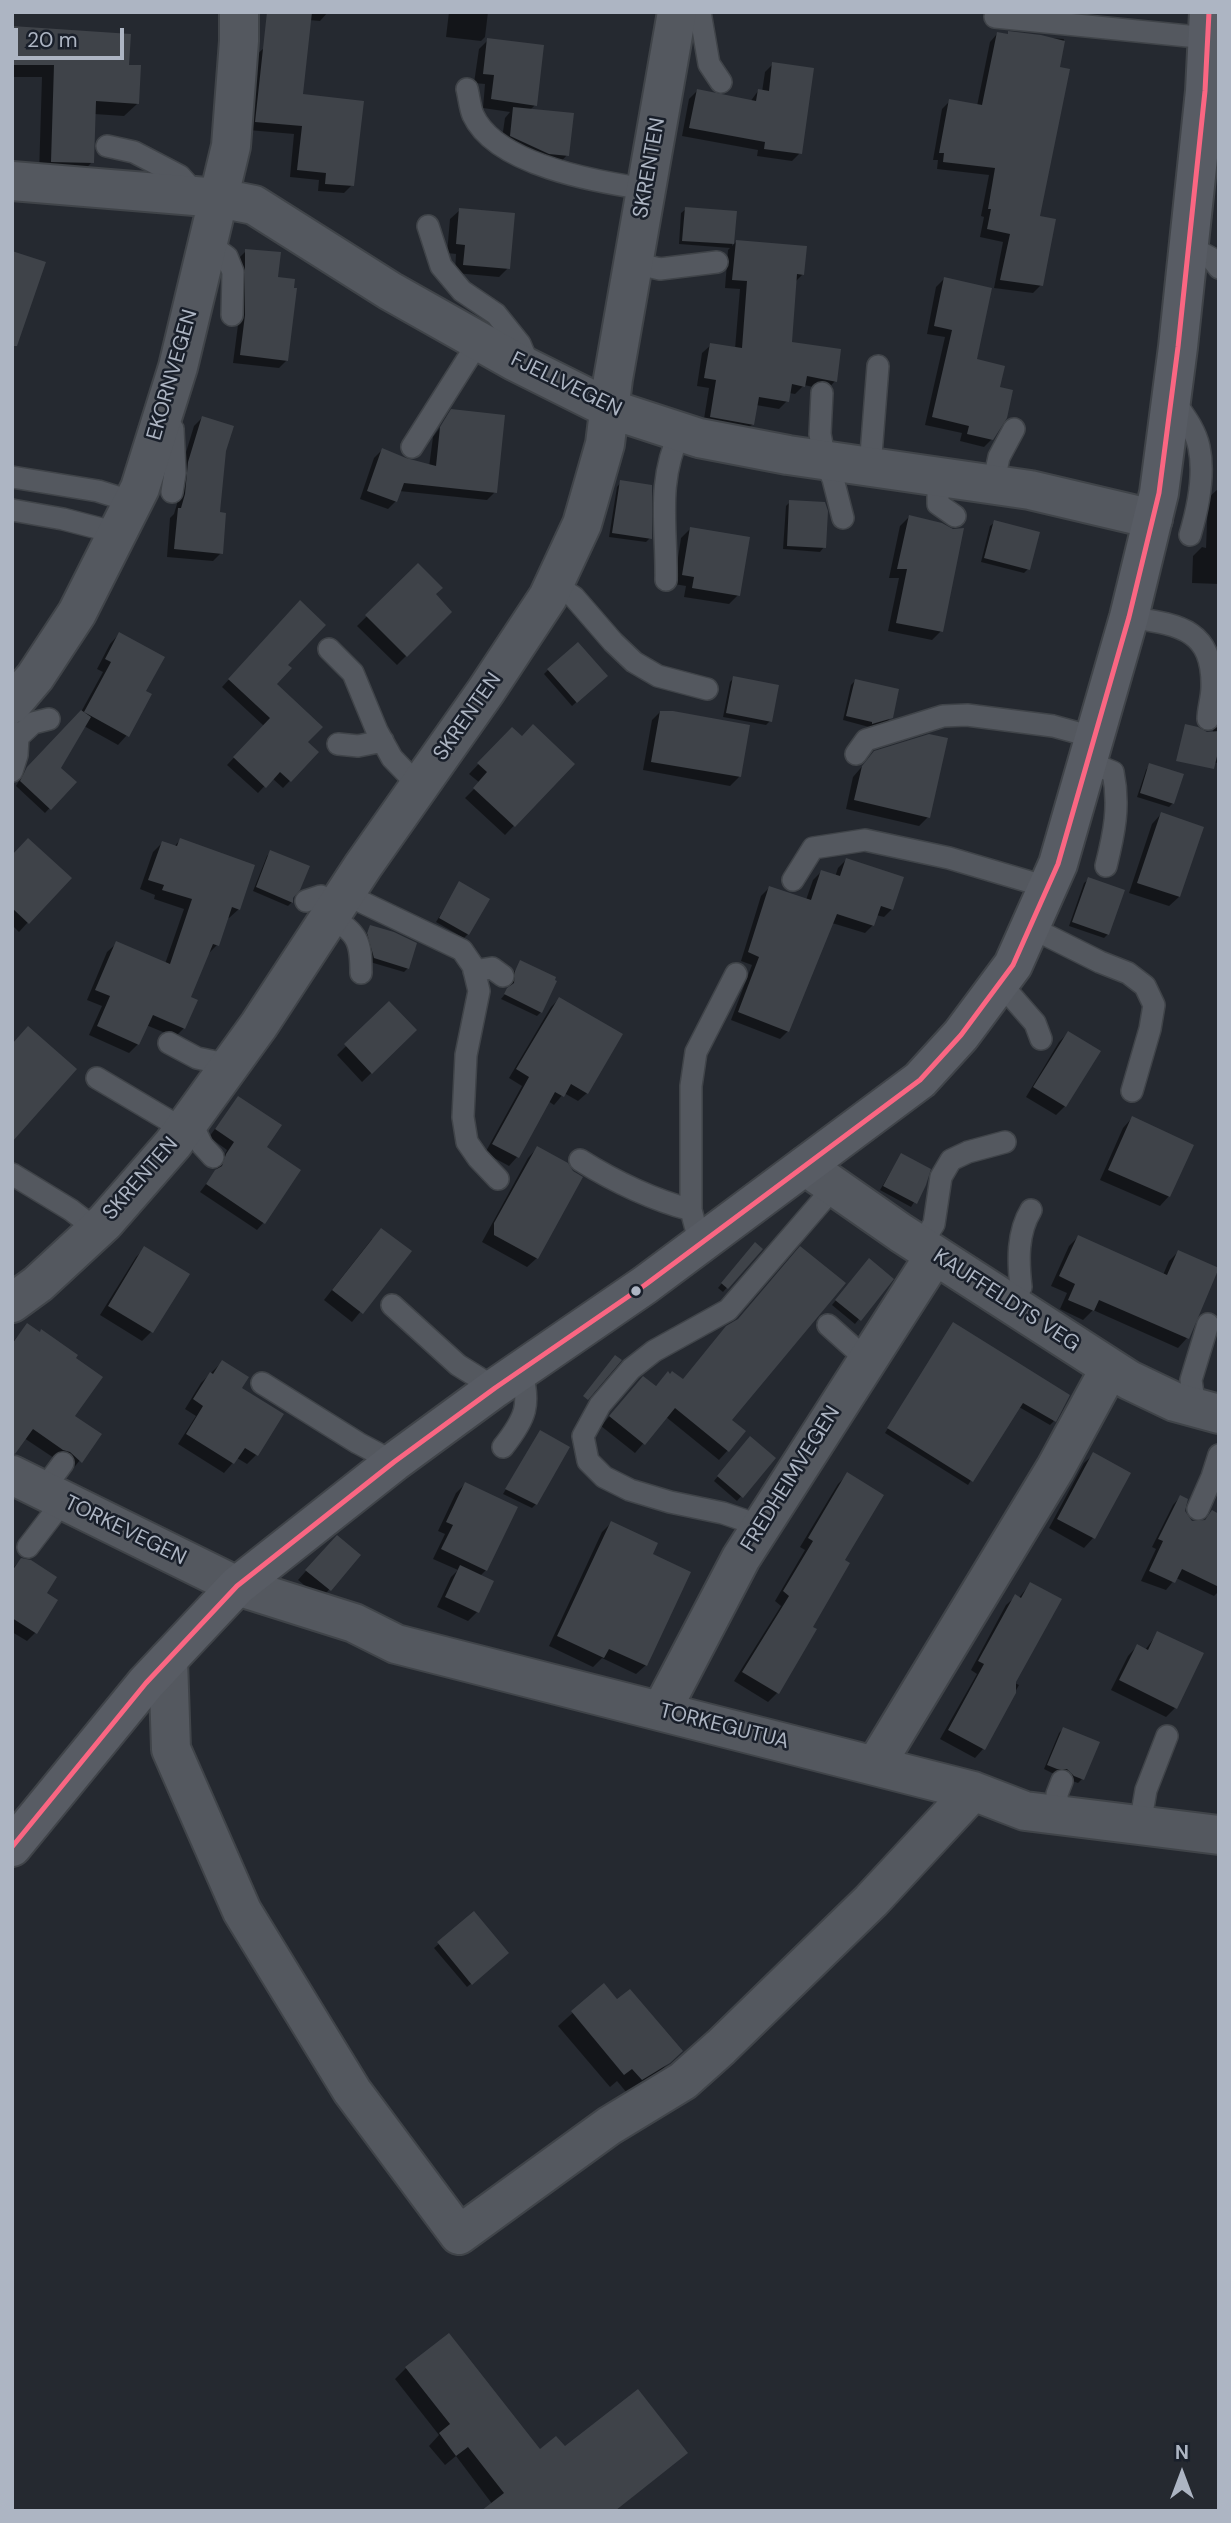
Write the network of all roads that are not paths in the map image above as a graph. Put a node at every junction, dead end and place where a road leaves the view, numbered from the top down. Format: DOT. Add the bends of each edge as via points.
graph roads {
  1 [pos="239,12"];
  2 [pos="677,12"];
  3 [pos="700,12"];
  4 [pos="995,17"];
  5 [pos="1211,31"];
  6 [pos="721,82"];
  7 [pos="467,89"];
  8 [pos="107,146"];
  9 [pos="12,181"];
  10 [pos="646,189"];
  11 [pos="208,197"];
  12 [pos="428,226"];
  13 [pos="208,243"];
  14 [pos="1189,246"];
  15 [pos="717,262"];
  16 [pos="634,263"];
  17 [pos="1219,268"];
  18 [pos="232,315"];
  19 [pos="479,341"];
  20 [pos="878,366"];
  21 [pos="531,369"];
  22 [pos="822,393"];
  23 [pos="1172,398"];
  24 [pos="610,409"];
  25 [pos="160,426"];
  26 [pos="1014,429"];
  27 [pos="680,432"];
  28 [pos="412,447"];
  29 [pos="825,461"];
  30 [pos="870,467"];
  31 [pos="12,477"];
  32 [pos="938,477"];
  33 [pos="993,485"];
  34 [pos="173,492"];
  35 [pos="12,510"];
  36 [pos="955,516"];
  37 [pos="125,518"];
  38 [pos="843,518"];
  39 [pos="1153,519"];
  40 [pos="1189,535"];
  41 [pos="666,580"];
  42 [pos="554,584"];
  43 [pos="1129,617"];
  44 [pos="330,649"];
  45 [pos="707,689"];
  46 [pos="49,719"];
  47 [pos="1208,719"];
  48 [pos="14,724"];
  49 [pos="383,741"];
  50 [pos="338,744"];
  51 [pos="1090,749"];
  52 [pos="856,754"];
  53 [pos="12,771"];
  54 [pos="419,786"];
  55 [pos="1106,866"];
  56 [pos="793,880"];
  57 [pos="1047,887"];
  58 [pos="330,904"];
  59 [pos="1030,927"];
  60 [pos="474,971"];
  61 [pos="361,973"];
  62 [pos="736,974"];
  63 [pos="503,975"];
  64 [pos="1000,983"];
  65 [pos="1041,1039"];
  66 [pos="169,1043"];
  67 [pos="230,1065"];
  68 [pos="97,1078"];
  69 [pos="1132,1091"];
  70 [pos="186,1125"];
  71 [pos="1005,1142"];
  72 [pos="213,1157"];
  73 [pos="580,1160"];
  74 [pos="12,1174"];
  75 [pos="820,1176"];
  76 [pos="498,1179"];
  77 [pos="1031,1210"];
  78 [pos="695,1227"];
  79 [pos="97,1230"];
  80 [pos="928,1250"];
  81 [pos="1007,1302"];
  82 [pos="12,1303"];
  83 [pos="392,1305"];
  84 [pos="1208,1324"];
  85 [pos="828,1325"];
  86 [pos="867,1360"];
  87 [pos="1110,1368"];
  88 [pos="508,1378"];
  89 [pos="262,1383"];
  90 [pos="1207,1411"];
  91 [pos="503,1447"];
  92 [pos="1219,1455"];
  93 [pos="394,1462"];
  94 [pos="46,1482"];
  95 [pos="1198,1509"];
  96 [pos="761,1526"];
  97 [pos="28,1547"];
  98 [pos="237,1586"];
  99 [pos="168,1660"];
  100 [pos="661,1711"];
  101 [pos="1167,1736"];
  102 [pos="875,1766"];
  103 [pos="973,1791"];
  104 [pos="1140,1825"];
  105 [pos="1219,1835"];
  106 [pos="15,1837"];
  1 -- 11 [label="street, EKORNVEGEN" via="231,146"];
  2 -- 10 [label="street, SKRENTEN"];
  3 -- 6 [label="lane" via="709,64"];
  4 -- 5 [label="lane"];
  5 -- 14 [label="main road"];
  7 -- 10 [label="lane" via="473,116 493,140 516,156 606,184"];
  8 -- 11 [label="lane" via="134,152"];
  9 -- 11 [label="street, FJELLVEGEN"];
  10 -- 16 [label="street, SKRENTEN"];
  11 -- 13 [label="street, EKORNVEGEN"];
  11 -- 19 [label="street, FJELLVEGEN" via="254,205"];
  12 -- 21 [label="lane" via="441,266 462,291 496,314 520,344"];
  13 -- 18 [label="lane" via="227,257 233,272"];
  13 -- 25 [label="street, EKORNVEGEN"];
  14 -- 17 [label="lane"];
  14 -- 23 [label="main road"];
  15 -- 16 [label="lane" via="660,269"];
  16 -- 24 [label="street, SKRENTEN"];
  19 -- 21 [label="street, FJELLVEGEN"];
  19 -- 28 [label="lane"];
  20 -- 30 [label="lane"];
  21 -- 24 [label="street, FJELLVEGEN"];
  22 -- 29 [label="lane" via="820,434"];
  23 -- 39 [label="main road"];
  23 -- 40 [label="lane" via="1199,446 1196,512"];
  24 -- 27 [label="street, FJELLVEGEN"];
  24 -- 42 [label="street, SKRENTEN" via="582,524"];
  25 -- 34 [label="lane" via="173,429"];
  25 -- 37 [label="street, EKORNVEGEN"];
  26 -- 33 [label="lane" via="999,457"];
  27 -- 29 [label="street, FJELLVEGEN"];
  27 -- 41 [label="lane" via="669,455 665,480"];
  29 -- 30 [label="street, FJELLVEGEN"];
  29 -- 38 [label="lane"];
  30 -- 32 [label="street, FJELLVEGEN"];
  31 -- 37 [label="lane" via="98,491"];
  32 -- 33 [label="street, FJELLVEGEN"];
  32 -- 36 [label="lane" via="937,504"];
  33 -- 39 [label="street, FJELLVEGEN"];
  35 -- 37 [label="lane" via="63,519"];
  37 -- 48 [label="street, EKORNVEGEN" via="77,613 35,677"];
  39 -- 43 [label="main road"];
  42 -- 45 [label="lane" via="574,597 634,662 658,676"];
  42 -- 54 [label="street, SKRENTEN"];
  43 -- 47 [label="lane" via="1190,632 1203,644 1211,664"];
  43 -- 51 [label="main road"];
  44 -- 49 [label="lane" via="353,673"];
  46 -- 48 [label="lane"];
  48 -- 53 [label="lane" via="17,755"];
  49 -- 50 [label="lane"];
  49 -- 54 [label="lane" via="392,758"];
  51 -- 52 [label="lane" via="1053,726 967,715 943,716 866,740"];
  51 -- 55 [label="lane" via="1113,772 1117,793"];
  51 -- 57 [label="main road" via="1058,864"];
  54 -- 58 [label="street, SKRENTEN"];
  56 -- 57 [label="lane" via="813,848 864,839"];
  57 -- 59 [label="main road"];
  58 -- 60 [label="lane" via="462,950"];
  58 -- 61 [label="lane" via="361,947"];
  58 -- 67 [label="street, SKRENTEN"];
  59 -- 64 [label="main road"];
  59 -- 69 [label="lane" via="1128,973 1145,986 1154,1005"];
  60 -- 63 [label="lane" via="492,968"];
  60 -- 76 [label="lane" via="479,991 466,1055 463,1117 467,1142"];
  62 -- 78 [label="lane" via="696,1052 690,1103"];
  64 -- 65 [label="lane" via="1035,1023"];
  64 -- 75 [label="main road" via="920,1080"];
  66 -- 67 [label="lane" via="197,1058"];
  67 -- 70 [label="street, SKRENTEN"];
  68 -- 70 [label="lane"];
  70 -- 72 [label="lane"];
  70 -- 79 [label="street, SKRENTEN"];
  71 -- 80 [label="lane" via="951,1160 941,1177"];
  73 -- 78 [label="lane" via="660,1202"];
  74 -- 79 [label="lane"];
  75 -- 78 [label="main road"];
  75 -- 80 [label="street, KAUFFELDTS VEG"];
  75 -- 96 [label="lane" via="728,1310 631,1369 600,1405 583,1436 588,1461 604,1477 630,1490"];
  77 -- 81 [label="lane" via="1023,1224 1018,1263 1021,1287"];
  78 -- 88 [label="main road" via="638,1290"];
  79 -- 82 [label="street, SKRENTEN"];
  80 -- 81 [label="street, KAUFFELDTS VEG"];
  80 -- 86 [label="street, FREDHEIMVEGEN"];
  81 -- 87 [label="street, KAUFFELDTS VEG"];
  83 -- 88 [label="lane" via="458,1365"];
  84 -- 90 [label="lane" via="1191,1380"];
  85 -- 86 [label="lane"];
  86 -- 96 [label="street, FREDHEIMVEGEN"];
  87 -- 90 [label="street, KAUFFELDTS VEG" via="1175,1402"];
  87 -- 102 [label="street" via="1055,1469"];
  88 -- 91 [label="lane" via="528,1395 520,1426"];
  88 -- 93 [label="main road"];
  89 -- 93 [label="lane"];
  92 -- 95 [label="lane"];
  93 -- 98 [label="main road"];
  94 -- 97 [label="lane"];
  94 -- 98 [label="street, TORKEVEGEN"];
  96 -- 100 [label="street, FREDHEIMVEGEN"];
  98 -- 99 [label="main road"];
  98 -- 100 [label="street, TORKEGUTUA" via="354,1623 396,1644"];
  99 -- 103 [label="street" via="171,1749 242,1911 352,2091 459,2235 609,2126 683,2081 871,1901"];
  99 -- 106 [label="main road"];
  100 -- 102 [label="street, TORKEGUTUA"];
  101 -- 104 [label="lane" via="1146,1790"];
  102 -- 103 [label="street, TORKEGUTUA"];
  103 -- 104 [label="street, TORKEGUTUA" via="1025,1811 1060,1798"];
  104 -- 105 [label="street, TORKEGUTUA"];
}
